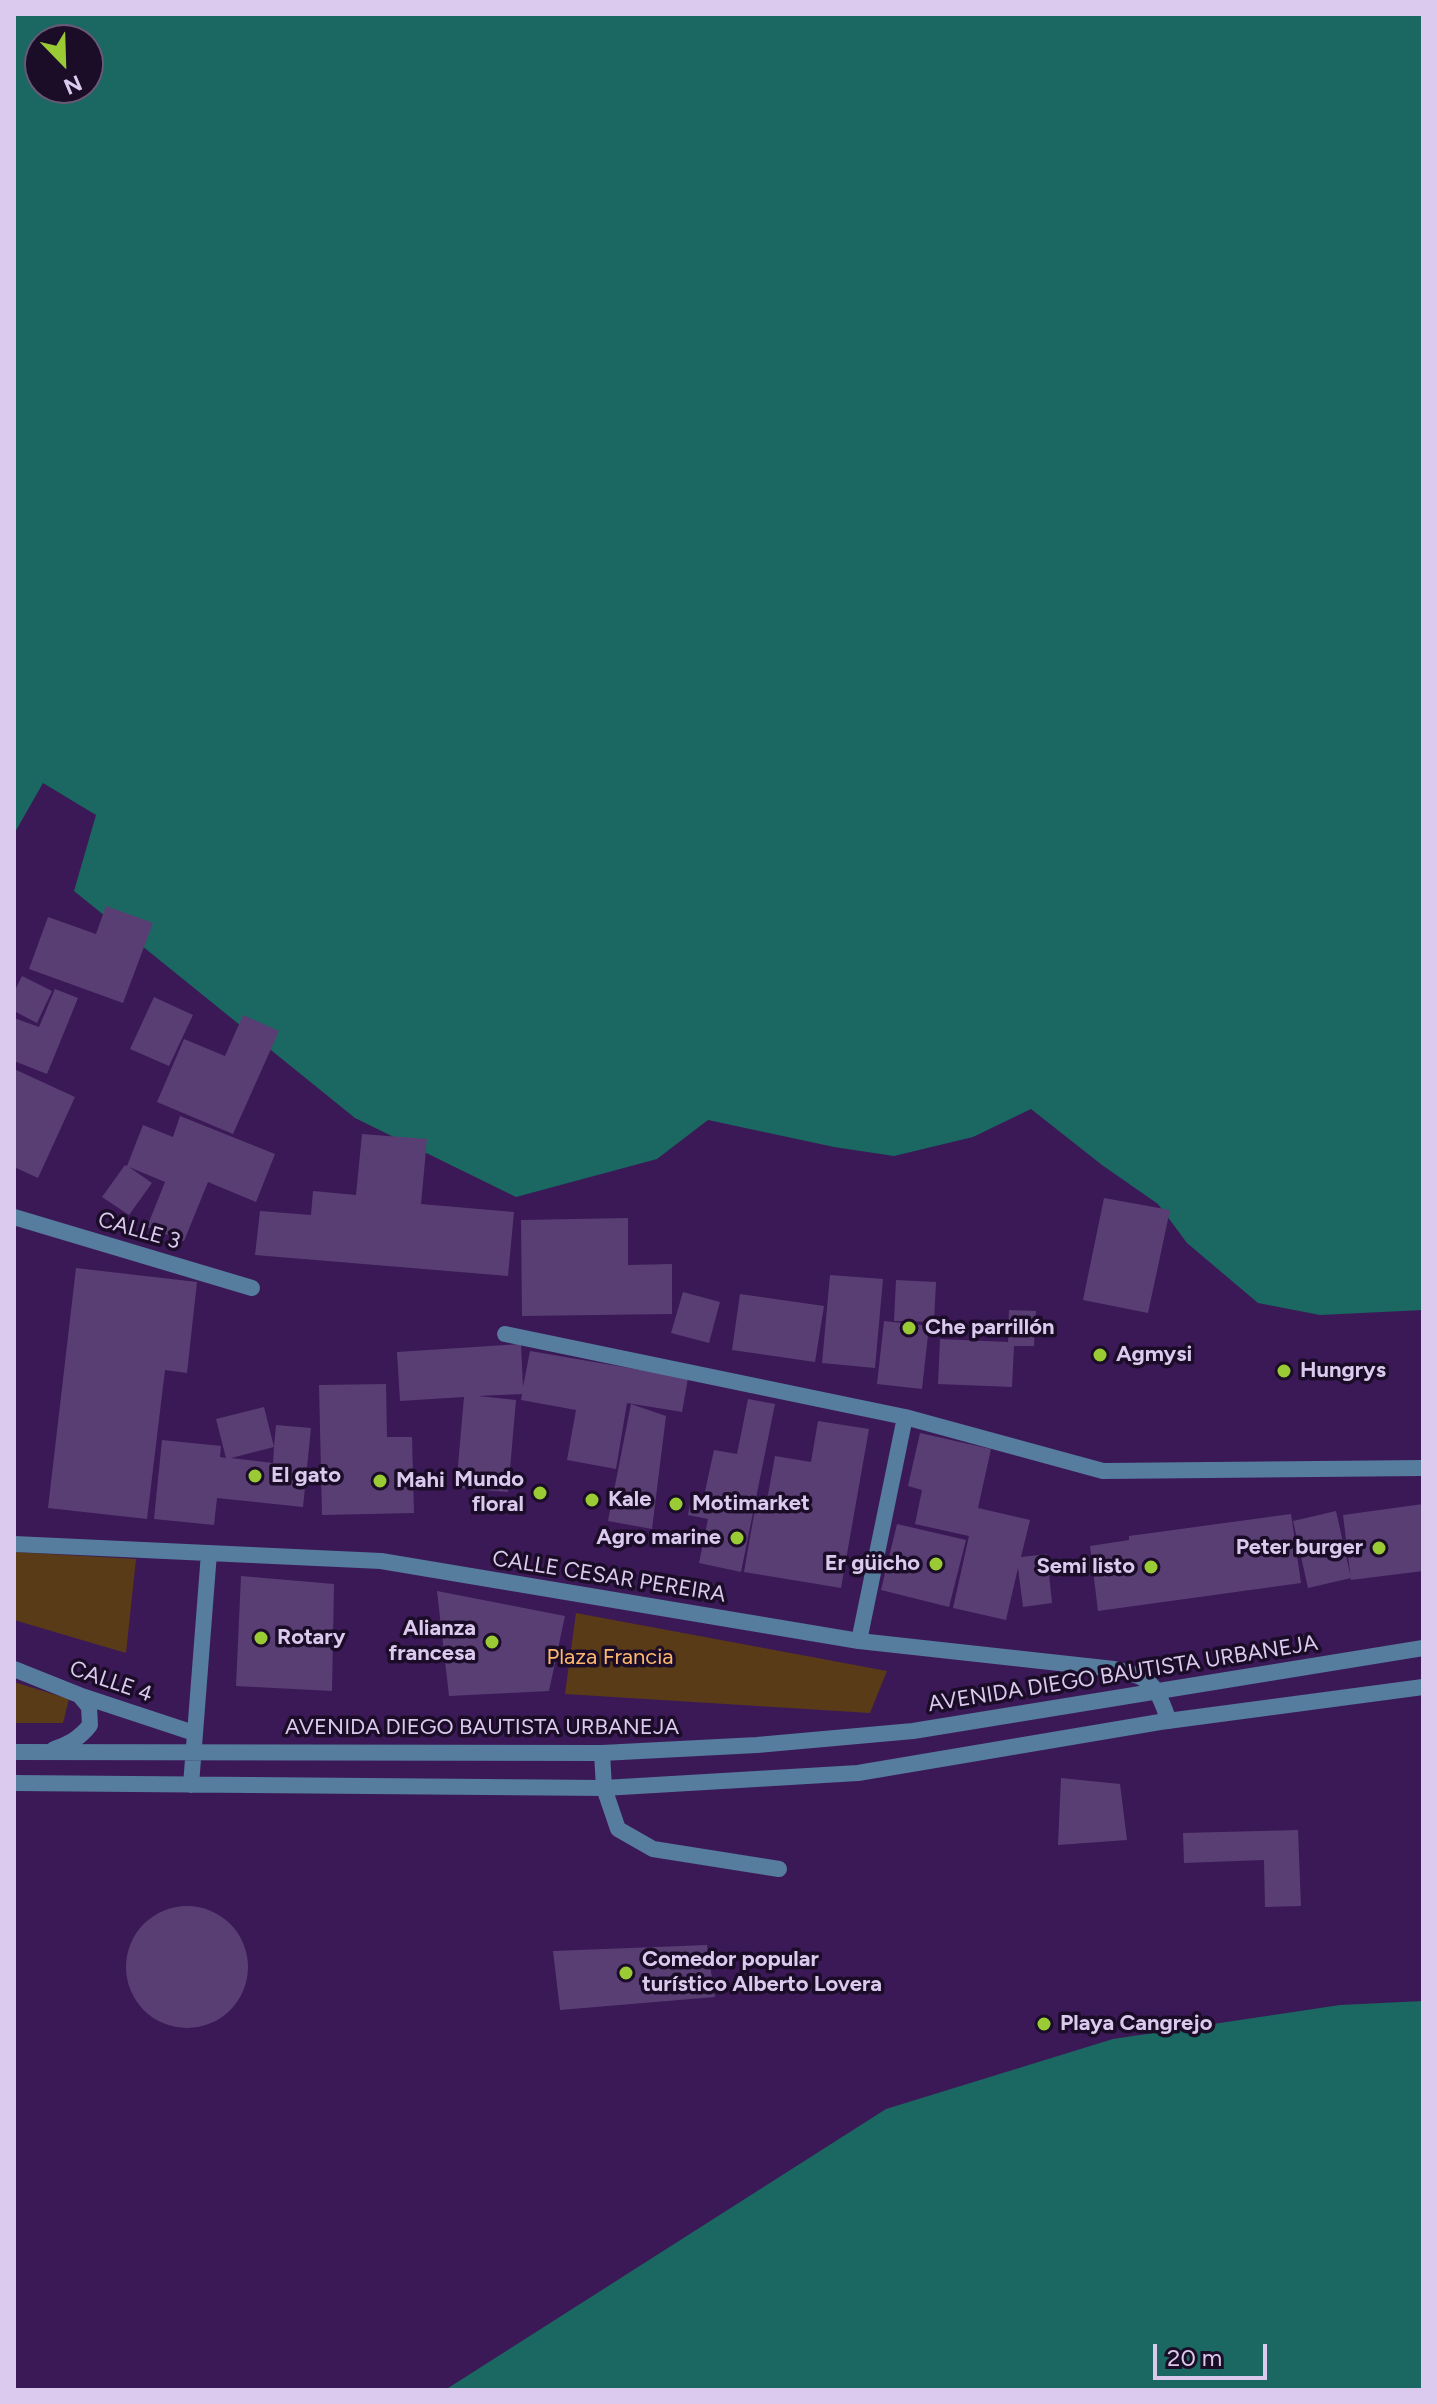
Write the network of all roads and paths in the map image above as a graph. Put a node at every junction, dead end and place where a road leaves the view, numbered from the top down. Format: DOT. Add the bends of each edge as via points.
graph roads {
  1 [pos="14,1217"];
  2 [pos="252,1288"];
  3 [pos="505,1334"];
  4 [pos="905,1417"];
  5 [pos="1423,1468"];
  6 [pos="14,1544"];
  7 [pos="209,1553"];
  8 [pos="859,1641"];
  9 [pos="1423,1648"];
  10 [pos="14,1669"];
  11 [pos="1423,1687"];
  12 [pos="1157,1690"];
  13 [pos="79,1695"];
  14 [pos="1169,1721"];
  15 [pos="194,1733"];
  16 [pos="193,1751"];
  17 [pos="14,1752"];
  18 [pos="45,1752"];
  19 [pos="602,1753"];
  20 [pos="14,1783"];
  21 [pos="191,1785"];
  22 [pos="604,1788"];
  23 [pos="779,1869"];
  1 -- 2 [label="street, CALLE 3"];
  3 -- 4 [label="street"];
  4 -- 5 [label="street" via="1103,1471"];
  4 -- 8 [label="street"];
  6 -- 7 [label="street, CALLE CESAR PEREIRA"];
  7 -- 8 [label="street, CALLE CESAR PEREIRA" via="381,1561"];
  7 -- 15 [label="street"];
  8 -- 12 [label="street, CALLE CESAR PEREIRA" via="1114,1669 1133,1673"];
  9 -- 12 [label="street, AVENIDA DIEGO BAUTISTA URBANEJA"];
  10 -- 13 [label="street, CALLE 4"];
  11 -- 14 [label="street"];
  12 -- 14 [label="street"];
  12 -- 19 [label="street, AVENIDA DIEGO BAUTISTA URBANEJA" via="913,1731"];
  13 -- 15 [label="street, CALLE 4"];
  13 -- 18 [label="street" via="89,1707 90,1725 67,1745"];
  14 -- 22 [label="street" via="858,1773"];
  15 -- 16 [label="street"];
  16 -- 18 [label="street, AVENIDA DIEGO BAUTISTA URBANEJA"];
  16 -- 19 [label="street, AVENIDA DIEGO BAUTISTA URBANEJA"];
  16 -- 21 [label="street"];
  17 -- 18 [label="street, AVENIDA DIEGO BAUTISTA URBANEJA"];
  19 -- 22 [label="street"];
  20 -- 21 [label="street"];
  21 -- 22 [label="street"];
  22 -- 23 [label="street" via="618,1829 653,1849"];
}
